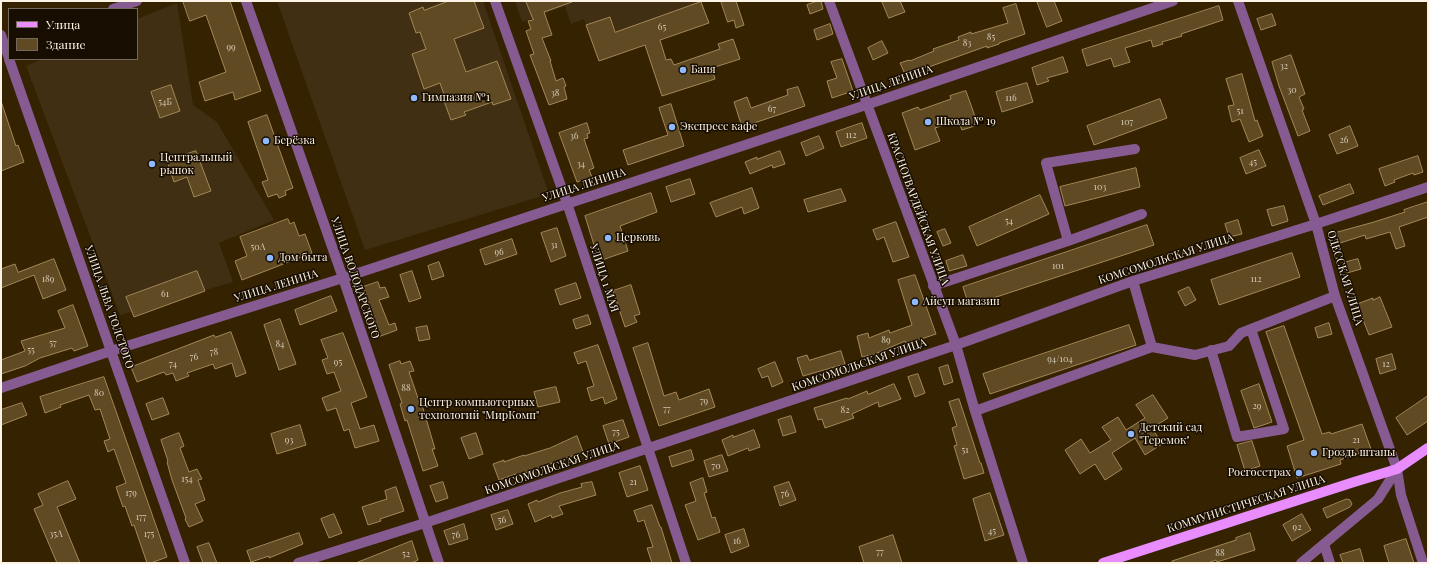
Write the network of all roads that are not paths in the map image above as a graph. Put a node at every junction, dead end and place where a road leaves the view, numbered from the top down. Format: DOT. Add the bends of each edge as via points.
graph roads {
  1 [pos="137,1"];
  2 [pos="246,1"];
  3 [pos="495,1"];
  4 [pos="829,1"];
  5 [pos="1173,1"];
  6 [pos="1238,1"];
  7 [pos="116,8"];
  8 [pos="1,35"];
  9 [pos="5,45"];
  10 [pos="8,55"];
  11 [pos="10,60"];
  12 [pos="866,105"];
  13 [pos="1135,149"];
  14 [pos="1428,187"];
  15 [pos="566,203"];
  16 [pos="1142,214"];
  17 [pos="1316,224"];
  18 [pos="1068,241"];
  19 [pos="343,278"];
  20 [pos="1133,281"];
  21 [pos="933,286"];
  22 [pos="1335,296"];
  23 [pos="1251,329"];
  24 [pos="956,345"];
  25 [pos="1152,348"];
  26 [pos="1211,350"];
  27 [pos="111,351"];
  28 [pos="1,388"];
  29 [pos="975,411"];
  30 [pos="1428,448"];
  31 [pos="647,449"];
  32 [pos="1397,470"];
  33 [pos="425,523"];
  34 [pos="1324,544"];
  35 [pos="185,563"];
  36 [pos="298,563"];
  37 [pos="439,563"];
  38 [pos="686,563"];
  39 [pos="1023,563"];
  40 [pos="1102,563"];
  41 [pos="1301,563"];
  42 [pos="1330,563"];
  43 [pos="1423,563"];
  1 -- 7 [label="street"];
  2 -- 19 [label="street, УЛИЦА ВОЛОДАРСКОГО"];
  3 -- 15 [label="street, УЛИЦА 1 МАЯ"];
  4 -- 12 [label="street, КРАСНОГВАРДЕЙСКАЯ УЛИЦА"];
  5 -- 12 [label="street, УЛИЦА ЛЕНИНА"];
  6 -- 17 [label="street, ОДЕССКАЯ УЛИЦА"];
  8 -- 9 [label="street, УЛИЦА ЛЬВА ТОЛСТОГО"];
  9 -- 10 [label="street, УЛИЦА ЛЬВА ТОЛСТОГО"];
  11 -- 27 [label="street, УЛИЦА ЛЬВА ТОЛСТОГО"];
  12 -- 15 [label="street, УЛИЦА ЛЕНИНА"];
  12 -- 21 [label="street, КРАСНОГВАРДЕЙСКАЯ УЛИЦА"];
  13 -- 18 [label="street" via="1046,162"];
  14 -- 17 [label="street, КОМСОМОЛЬСКАЯ УЛИЦА"];
  15 -- 19 [label="street, УЛИЦА ЛЕНИНА"];
  15 -- 31 [label="street, УЛИЦА 1 МАЯ"];
  16 -- 18 [label="street"];
  17 -- 20 [label="street, КОМСОМОЛЬСКАЯ УЛИЦА"];
  17 -- 22 [label="street, ОДЕССКАЯ УЛИЦА"];
  18 -- 21 [label="street"];
  19 -- 27 [label="street, УЛИЦА ЛЕНИНА"];
  19 -- 33 [label="street, УЛИЦА ВОЛОДАРСКОГО"];
  20 -- 24 [label="street, КОМСОМОЛЬСКАЯ УЛИЦА"];
  20 -- 25 [label="street"];
  21 -- 24 [label="street, КРАСНОГВАРДЕЙСКАЯ УЛИЦА"];
  22 -- 23 [label="street"];
  22 -- 32 [label="street, ОДЕССКАЯ УЛИЦА"];
  23 -- 26 [label="street" via="1241,333 1229,346"];
  23 -- 26 [label="street" via="1284,429 1237,437"];
  24 -- 29 [label="street, КРАСНОГВАРДЕЙСКАЯ УЛИЦА"];
  24 -- 31 [label="street, КОМСОМОЛЬСКАЯ УЛИЦА"];
  25 -- 26 [label="street" via="1195,355"];
  25 -- 29 [label="street"];
  27 -- 28 [label="street, УЛИЦА ЛЕНИНА"];
  27 -- 35 [label="street, УЛИЦА ЛЬВА ТОЛСТОГО"];
  29 -- 39 [label="street, КРАСНОГВАРДЕЙСКАЯ УЛИЦА"];
  30 -- 32 [label="main road, КОММУНИСТИЧЕСКАЯ УЛИЦА"];
  31 -- 33 [label="street, КОМСОМОЛЬСКАЯ УЛИЦА"];
  31 -- 38 [label="street, УЛИЦА 1 МАЯ"];
  32 -- 34 [label="street" via="1378,499"];
  32 -- 40 [label="main road, КОММУНИСТИЧЕСКАЯ УЛИЦА"];
  32 -- 43 [label="street, ОДЕССКАЯ УЛИЦА" via="1401,495"];
  33 -- 36 [label="street, КОМСОМОЛЬСКАЯ УЛИЦА"];
  33 -- 37 [label="street, УЛИЦА ВОЛОДАРСКОГО"];
  34 -- 41 [label="street"];
  34 -- 42 [label="street"];
}
